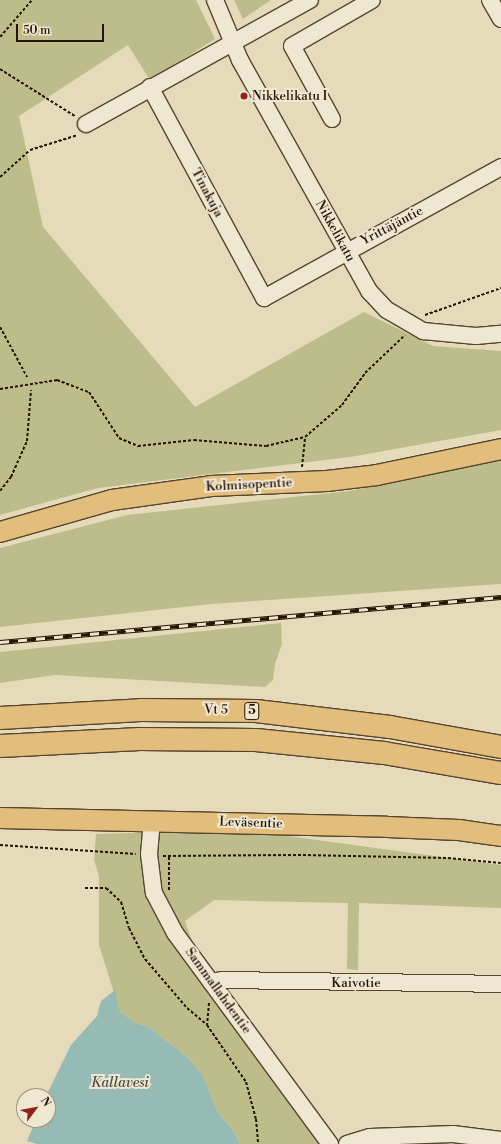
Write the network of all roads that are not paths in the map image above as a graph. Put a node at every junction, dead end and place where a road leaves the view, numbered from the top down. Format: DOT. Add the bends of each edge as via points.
graph roads {
  1 [pos="215,0"];
  2 [pos="310,0"];
  3 [pos="372,0"];
  4 [pos="490,0"];
  5 [pos="501,19"];
  6 [pos="231,42"];
  7 [pos="150,87"];
  8 [pos="332,119"];
  9 [pos="86,124"];
  10 [pos="501,167"];
  11 [pos="346,251"];
  12 [pos="264,298"];
  13 [pos="501,334"];
  14 [pos="501,449"];
  15 [pos="0,532"];
  16 [pos="0,718"];
  17 [pos="0,746"];
  18 [pos="501,747"];
  19 [pos="501,772"];
  20 [pos="0,818"];
  21 [pos="152,820"];
  22 [pos="501,836"];
  23 [pos="211,982"];
  24 [pos="501,984"];
  25 [pos="501,1140"];
  26 [pos="330,1144"];
  27 [pos="347,1144"];
  1 -- 6 [label="street, Nikkelikatu"];
  2 -- 6 [label="street"];
  3 -- 8 [label="street" via="292,46"];
  4 -- 5 [label="street"];
  6 -- 7 [label="street"];
  6 -- 11 [label="street, Nikkelikatu"];
  7 -- 9 [label="street"];
  7 -- 12 [label="street, Tinakuja"];
  10 -- 11 [label="street, Yrittäjäntie"];
  11 -- 12 [label="street, Yrittäjäntie"];
  11 -- 13 [label="street, Nikkelikatu" via="369,291 387,310 408,324 423,331 450,335"];
  14 -- 15 [label="main road, Kolmisopentie" via="377,475 327,481 211,486 112,500"];
  16 -- 18 [label="highway, Vt 5 / 5" via="141,710 256,711 390,727"];
  17 -- 19 [label="highway, 5" via="140,739 256,740 384,753"];
  20 -- 21 [label="main road, Leväsentie"];
  21 -- 22 [label="main road, Leväsentie" via="394,827 459,830"];
  21 -- 23 [label="street, Sammallahdentie" via="149,854 154,893 174,932"];
  23 -- 24 [label="street, Kaivotie" via="222,980"];
  23 -- 26 [label="street, Sammallahdentie"];
  25 -- 27 [label="street" via="453,1134 370,1137"];
}
